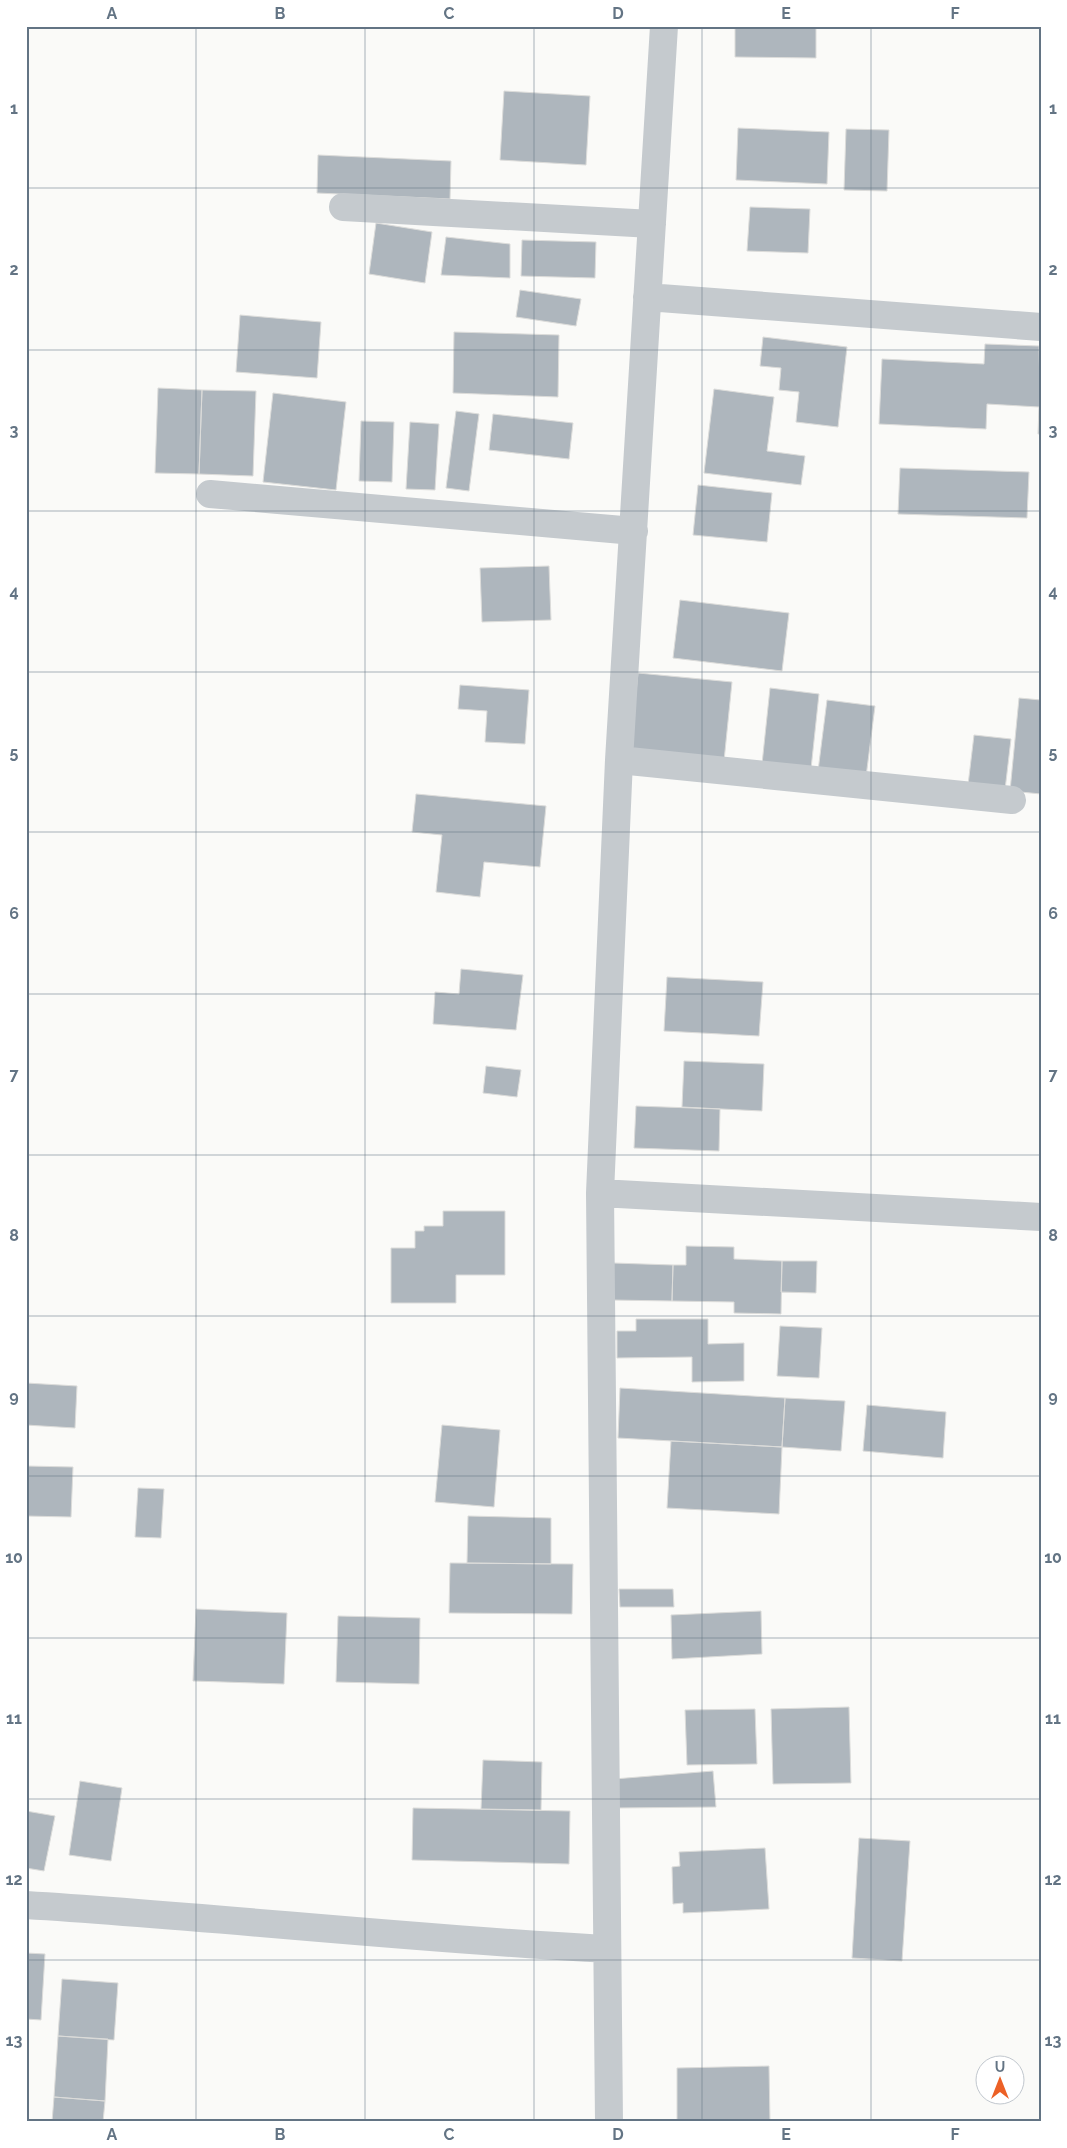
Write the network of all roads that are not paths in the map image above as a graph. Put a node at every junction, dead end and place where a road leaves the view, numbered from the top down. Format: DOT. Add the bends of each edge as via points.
graph roads {
  1 [pos="664,26"];
  2 [pos="343,207"];
  3 [pos="652,224"];
  4 [pos="647,297"];
  5 [pos="1041,327"];
  6 [pos="210,494"];
  7 [pos="634,531"];
  8 [pos="619,760"];
  9 [pos="1012,800"];
  10 [pos="600,1193"];
  11 [pos="1041,1217"];
  12 [pos="26,1905"];
  13 [pos="607,1950"];
  14 [pos="609,2122"];
  1 -- 3 [label="street"];
  2 -- 3 [label="street"];
  3 -- 4 [label="street"];
  4 -- 5 [label="street"];
  4 -- 7 [label="street"];
  6 -- 7 [label="street"];
  7 -- 8 [label="street"];
  8 -- 9 [label="street"];
  8 -- 10 [label="street"];
  10 -- 11 [label="street"];
  10 -- 13 [label="street"];
  12 -- 13 [label="street"];
  13 -- 14 [label="street"];
}
